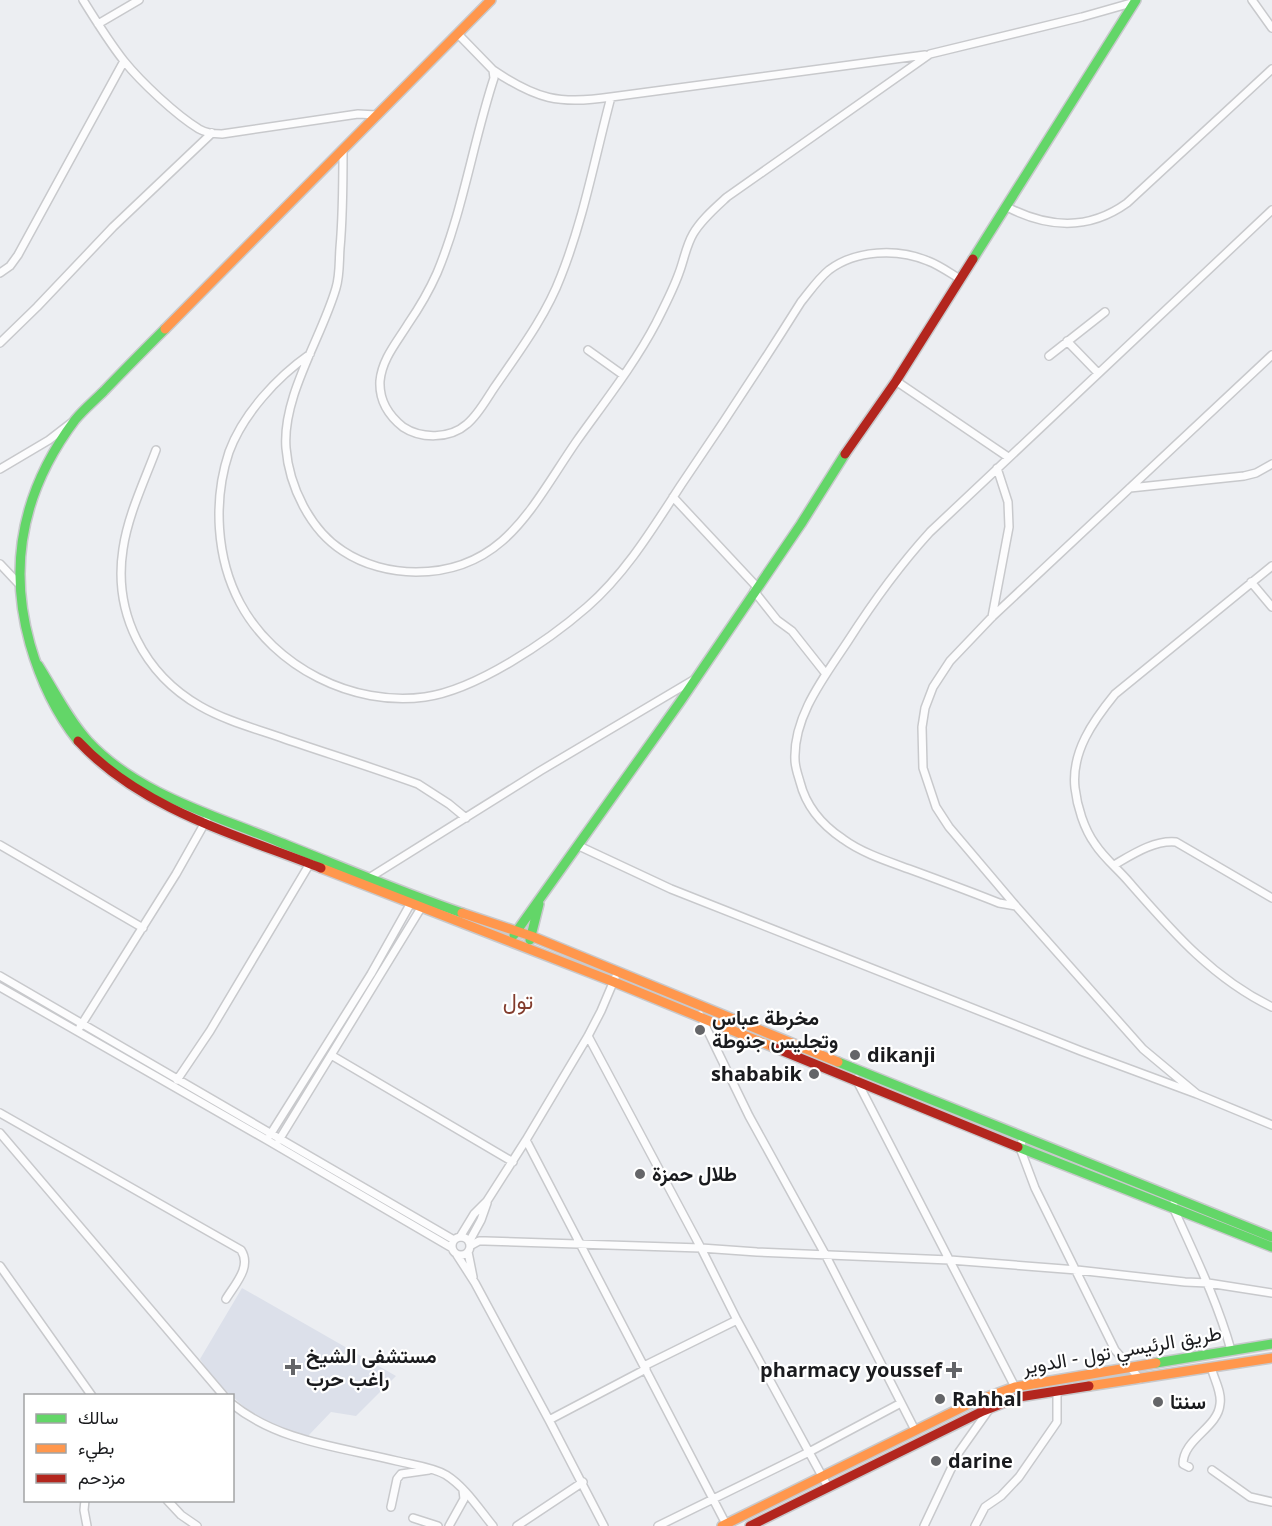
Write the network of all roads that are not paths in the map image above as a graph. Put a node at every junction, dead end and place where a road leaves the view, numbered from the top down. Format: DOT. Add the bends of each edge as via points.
graph roads {
  1 [pos="83,0"];
  2 [pos="139,0"];
  3 [pos="491,0"];
  4 [pos="1252,0"];
  5 [pos="1136,1"];
  6 [pos="98,24"];
  7 [pos="1272,28"];
  8 [pos="458,34"];
  9 [pos="930,54"];
  10 [pos="124,61"];
  11 [pos="1272,69"];
  12 [pos="493,70"];
  13 [pos="611,97"];
  14 [pos="377,116"];
  15 [pos="212,133"];
  16 [pos="343,151"];
  17 [pos="1007,207"];
  18 [pos="1272,210"];
  19 [pos="0,273"];
  20 [pos="960,279"];
  21 [pos="1105,312"];
  22 [pos="1067,341"];
  23 [pos="0,343"];
  24 [pos="588,350"];
  25 [pos="310,354"];
  26 [pos="1272,355"];
  27 [pos="1049,357"];
  28 [pos="1098,373"];
  29 [pos="623,375"];
  30 [pos="896,381"];
  31 [pos="76,419"];
  32 [pos="156,450"];
  33 [pos="1008,457"];
  34 [pos="1272,464"];
  35 [pos="997,468"];
  36 [pos="0,469"];
  37 [pos="1130,488"];
  38 [pos="673,497"];
  39 [pos="0,564"];
  40 [pos="1272,566"];
  41 [pos="1251,582"];
  42 [pos="18,583"];
  43 [pos="756,589"];
  44 [pos="1272,607"];
  45 [pos="992,617"];
  46 [pos="826,674"];
  47 [pos="696,678"];
  48 [pos="207,818"];
  49 [pos="466,818"];
  50 [pos="0,837"];
  51 [pos="0,845"];
  52 [pos="579,846"];
  53 [pos="9,849"];
  54 [pos="312,860"];
  55 [pos="1114,865"];
  56 [pos="369,878"];
  57 [pos="1272,898"];
  58 [pos="413,900"];
  59 [pos="540,901"];
  60 [pos="1016,906"];
  61 [pos="422,908"];
  62 [pos="143,928"];
  63 [pos="516,931"];
  64 [pos="531,936"];
  65 [pos="511,943"];
  66 [pos="527,949"];
  67 [pos="0,976"];
  68 [pos="615,977"];
  69 [pos="0,987"];
  70 [pos="355,1007"];
  71 [pos="703,1007"];
  72 [pos="1272,1007"];
  73 [pos="699,1017"];
  74 [pos="82,1024"];
  75 [pos="344,1026"];
  76 [pos="78,1032"];
  77 [pos="588,1036"];
  78 [pos="763,1036"];
  79 [pos="331,1055"];
  80 [pos="857,1076"];
  81 [pos="177,1080"];
  82 [pos="1197,1094"];
  83 [pos="0,1113"];
  84 [pos="1272,1125"];
  85 [pos="0,1132"];
  86 [pos="269,1137"];
  87 [pos="1023,1138"];
  88 [pos="526,1140"];
  89 [pos="278,1142"];
  90 [pos="1020,1148"];
  91 [pos="513,1162"];
  92 [pos="487,1201"];
  93 [pos="1174,1203"];
  94 [pos="1272,1237"];
  95 [pos="457,1239"];
  96 [pos="580,1244"];
  97 [pos="469,1247"];
  98 [pos="1272,1247"];
  99 [pos="452,1248"];
  100 [pos="701,1248"];
  101 [pos="825,1254"];
  102 [pos="457,1255"];
  103 [pos="950,1260"];
  104 [pos="0,1266"];
  105 [pos="1077,1270"];
  106 [pos="475,1282"];
  107 [pos="1208,1283"];
  108 [pos="1272,1293"];
  109 [pos="226,1299"];
  110 [pos="737,1320"];
  111 [pos="1272,1344"];
  112 [pos="1231,1350"];
  113 [pos="1272,1358"];
  114 [pos="1211,1367"];
  115 [pos="645,1368"];
  116 [pos="1129,1368"];
  117 [pos="1140,1379"];
  118 [pos="1015,1387"];
  119 [pos="1057,1391"];
  120 [pos="91,1394"];
  121 [pos="223,1394"];
  122 [pos="1018,1397"];
  123 [pos="901,1403"];
  124 [pos="234,1405"];
  125 [pos="990,1407"];
  126 [pos="549,1420"];
  127 [pos="915,1430"];
  128 [pos="809,1452"];
  129 [pos="1189,1467"];
  130 [pos="432,1470"];
  131 [pos="1212,1470"];
  132 [pos="822,1477"];
  133 [pos="583,1482"];
  134 [pos="828,1487"];
  135 [pos="463,1490"];
  136 [pos="714,1499"];
  137 [pos="85,1502"];
  138 [pos="169,1502"];
  139 [pos="1272,1502"];
  140 [pos="391,1507"];
  141 [pos="413,1518"];
  142 [pos="724,1525"];
  143 [pos="87,1526"];
  144 [pos="197,1526"];
  145 [pos="438,1526"];
  146 [pos="449,1526"];
  147 [pos="493,1526"];
  148 [pos="517,1526"];
  149 [pos="604,1526"];
  150 [pos="658,1526"];
  151 [pos="750,1526"];
  152 [pos="924,1526"];
  153 [pos="975,1526"];
  1 -- 6 [label="street"];
  2 -- 6 [label="street"];
  3 -- 8 [label="street"];
  4 -- 7 [label="street"];
  5 -- 9 [label="street"];
  5 -- 17 [label="street"];
  6 -- 10 [label="street"];
  8 -- 12 [label="street"];
  8 -- 14 [label="street"];
  9 -- 13 [label="street"];
  9 -- 29 [label="street" via="712,211 693,235 655,325"];
  10 -- 15 [label="street" via="181,115"];
  10 -- 19 [label="street" via="18,255"];
  11 -- 17 [label="street" via="1113,213 1077,223 1053,223 1035,220"];
  12 -- 13 [label="street" via="544,98 583,101"];
  12 -- 13 [label="street" via="494,78 446,248 419,308 386,360 381,378 381,399 390,415 405,428 424,435 446,434 467,424 554,294 590,187"];
  14 -- 15 [label="street" via="358,114"];
  14 -- 16 [label="street"];
  15 -- 23 [label="street"];
  16 -- 25 [label="street" via="339,274"];
  16 -- 31 [label="street"];
  17 -- 20 [label="street"];
  18 -- 28 [label="street"];
  20 -- 30 [label="street"];
  20 -- 38 [label="street" via="928,261 897,253 854,257 829,270 801,302"];
  21 -- 22 [label="street"];
  22 -- 27 [label="street"];
  22 -- 28 [label="street"];
  24 -- 29 [label="street"];
  25 -- 29 [label="street" via="287,426 287,460 297,490 314,522 340,550 401,572 460,567 503,542 531,509"];
  25 -- 38 [label="street" via="257,404 237,435 225,470 220,531 233,586 253,622 287,657 335,686 372,695 422,698 486,675 590,605 619,573"];
  26 -- 37 [label="street"];
  28 -- 33 [label="street"];
  30 -- 33 [label="street"];
  30 -- 43 [label="street"];
  31 -- 36 [label="street"];
  31 -- 42 [label="street" via="47,463 32,498 21,540"];
  32 -- 49 [label="street" via="127,529 121,582 129,623 159,674 210,711 418,784"];
  33 -- 35 [label="street"];
  34 -- 37 [label="street" via="1244,476"];
  35 -- 45 [label="street" via="1008,502 1009,527"];
  35 -- 46 [label="street" via="908,557"];
  37 -- 45 [label="street"];
  38 -- 43 [label="street"];
  39 -- 42 [label="street"];
  40 -- 41 [label="street"];
  41 -- 44 [label="street"];
  41 -- 55 [label="street" via="1114,694 1084,736 1075,786 1078,806 1094,844"];
  42 -- 48 [label="street" via="22,623 40,680 70,732 115,776 141,792"];
  43 -- 46 [label="street" via="777,620 792,631"];
  43 -- 47 [label="street"];
  45 -- 60 [label="street" via="950,661 933,687 922,728 923,768 942,817"];
  46 -- 60 [label="street" via="807,707 796,745 795,761 802,788 815,814 858,848 999,903"];
  47 -- 49 [label="street"];
  47 -- 52 [label="street"];
  48 -- 54 [label="street"];
  48 -- 62 [label="street"];
  49 -- 56 [label="street"];
  50 -- 53 [label="street"];
  51 -- 53 [label="street"];
  52 -- 59 [label="street"];
  52 -- 82 [label="street" via="672,889"];
  53 -- 62 [label="street"];
  54 -- 56 [label="street"];
  54 -- 58 [label="street"];
  54 -- 81 [label="street"];
  55 -- 57 [label="street" via="1148,847 1176,842"];
  55 -- 72 [label="street" via="1208,967"];
  56 -- 58 [label="street"];
  58 -- 61 [label="street"];
  58 -- 63 [label="street"];
  58 -- 70 [label="street"];
  59 -- 63 [label="street"];
  59 -- 64 [label="street"];
  60 -- 82 [label="street" via="1143,1049"];
  61 -- 65 [label="street"];
  61 -- 70 [label="street"];
  62 -- 74 [label="street"];
  63 -- 64 [label="street"];
  63 -- 65 [label="street"];
  64 -- 66 [label="street"];
  64 -- 68 [label="street"];
  65 -- 66 [label="street"];
  66 -- 68 [label="street"];
  67 -- 74 [label="street"];
  68 -- 71 [label="street"];
  68 -- 73 [label="street"];
  68 -- 77 [label="street"];
  69 -- 76 [label="street"];
  70 -- 75 [label="street"];
  71 -- 73 [label="street"];
  71 -- 78 [label="street"];
  73 -- 78 [label="street"];
  73 -- 101 [label="street"];
  74 -- 76 [label="street"];
  74 -- 81 [label="street"];
  75 -- 79 [label="street"];
  75 -- 86 [label="street"];
  76 -- 86 [label="street"];
  77 -- 88 [label="street"];
  77 -- 100 [label="street"];
  78 -- 80 [label="street"];
  79 -- 89 [label="street"];
  79 -- 91 [label="street"];
  80 -- 87 [label="street"];
  80 -- 90 [label="street"];
  80 -- 103 [label="street"];
  81 -- 86 [label="street"];
  82 -- 84 [label="street"];
  83 -- 109 [label="street" via="241,1250 244,1270"];
  85 -- 121 [label="street"];
  86 -- 89 [label="street"];
  87 -- 90 [label="street"];
  87 -- 93 [label="street"];
  88 -- 91 [label="street"];
  88 -- 96 [label="street"];
  89 -- 95 [label="street"];
  89 -- 99 [label="street"];
  90 -- 93 [label="street"];
  90 -- 105 [label="street" via="1035,1188"];
  91 -- 92 [label="street"];
  92 -- 95 [label="street"];
  92 -- 97 [label="street"];
  93 -- 94 [label="street"];
  93 -- 98 [label="street"];
  93 -- 107 [label="street"];
  95 -- 97 [label="street" via="465,1238"];
  95 -- 99 [label="street"];
  96 -- 97 [label="street" via="479,1241"];
  96 -- 100 [label="street"];
  96 -- 115 [label="street"];
  97 -- 102 [label="street" via="463,1255"];
  97 -- 106 [label="street"];
  99 -- 102 [label="street"];
  100 -- 101 [label="street"];
  100 -- 110 [label="street"];
  101 -- 103 [label="street"];
  101 -- 123 [label="street"];
  102 -- 106 [label="street"];
  103 -- 105 [label="street"];
  103 -- 118 [label="street"];
  104 -- 120 [label="street"];
  105 -- 107 [label="street"];
  105 -- 116 [label="street" via="1107,1335"];
  106 -- 126 [label="street"];
  107 -- 108 [label="street"];
  107 -- 112 [label="street"];
  110 -- 115 [label="street"];
  110 -- 128 [label="street"];
  111 -- 112 [label="street, طريق الرئيسي تول - الدوير"];
  112 -- 116 [label="street, طريق الرئيسي تول - الدوير"];
  113 -- 114 [label="street, طريق الرئيسي تول - الدوير"];
  114 -- 117 [label="street, طريق الرئيسي تول - الدوير"];
  114 -- 129 [label="street" via="1221,1403 1215,1417 1186,1453 1183,1462"];
  115 -- 126 [label="street"];
  115 -- 136 [label="street"];
  116 -- 117 [label="street"];
  116 -- 118 [label="street, طريق الرئيسي تول - الدوير"];
  117 -- 119 [label="street, طريق الرئيسي تول - الدوير"];
  118 -- 122 [label="street"];
  118 -- 127 [label="street, طريق الرئيسي تول - الدوير"];
  119 -- 122 [label="street, طريق الرئيسي تول - الدوير"];
  119 -- 153 [label="street" via="1057,1422 1019,1477 985,1508"];
  122 -- 125 [label="street, طريق الرئيسي تول - الدوير"];
  123 -- 127 [label="street"];
  123 -- 128 [label="street"];
  124 -- 130 [label="street" via="280,1431"];
  125 -- 134 [label="street, طريق الرئيسي تول - الدوير"];
  125 -- 152 [label="street" via="959,1452"];
  126 -- 133 [label="street"];
  127 -- 132 [label="street, طريق الرئيسي تول - الدوير"];
  128 -- 132 [label="street"];
  128 -- 136 [label="street"];
  130 -- 135 [label="street"];
  130 -- 140 [label="street" via="401,1474"];
  131 -- 139 [label="street" via="1250,1497"];
  132 -- 134 [label="street"];
  132 -- 142 [label="street, طريق الرئيسي تول - الدوير"];
  133 -- 148 [label="street"];
  133 -- 149 [label="street"];
  134 -- 151 [label="street, طريق الرئيسي تول - الدوير"];
  135 -- 146 [label="street" via="464,1499"];
  135 -- 147 [label="street"];
  136 -- 142 [label="street"];
  136 -- 150 [label="street"];
  137 -- 143 [label="street"];
  138 -- 144 [label="street"];
  141 -- 145 [label="street"];
}
